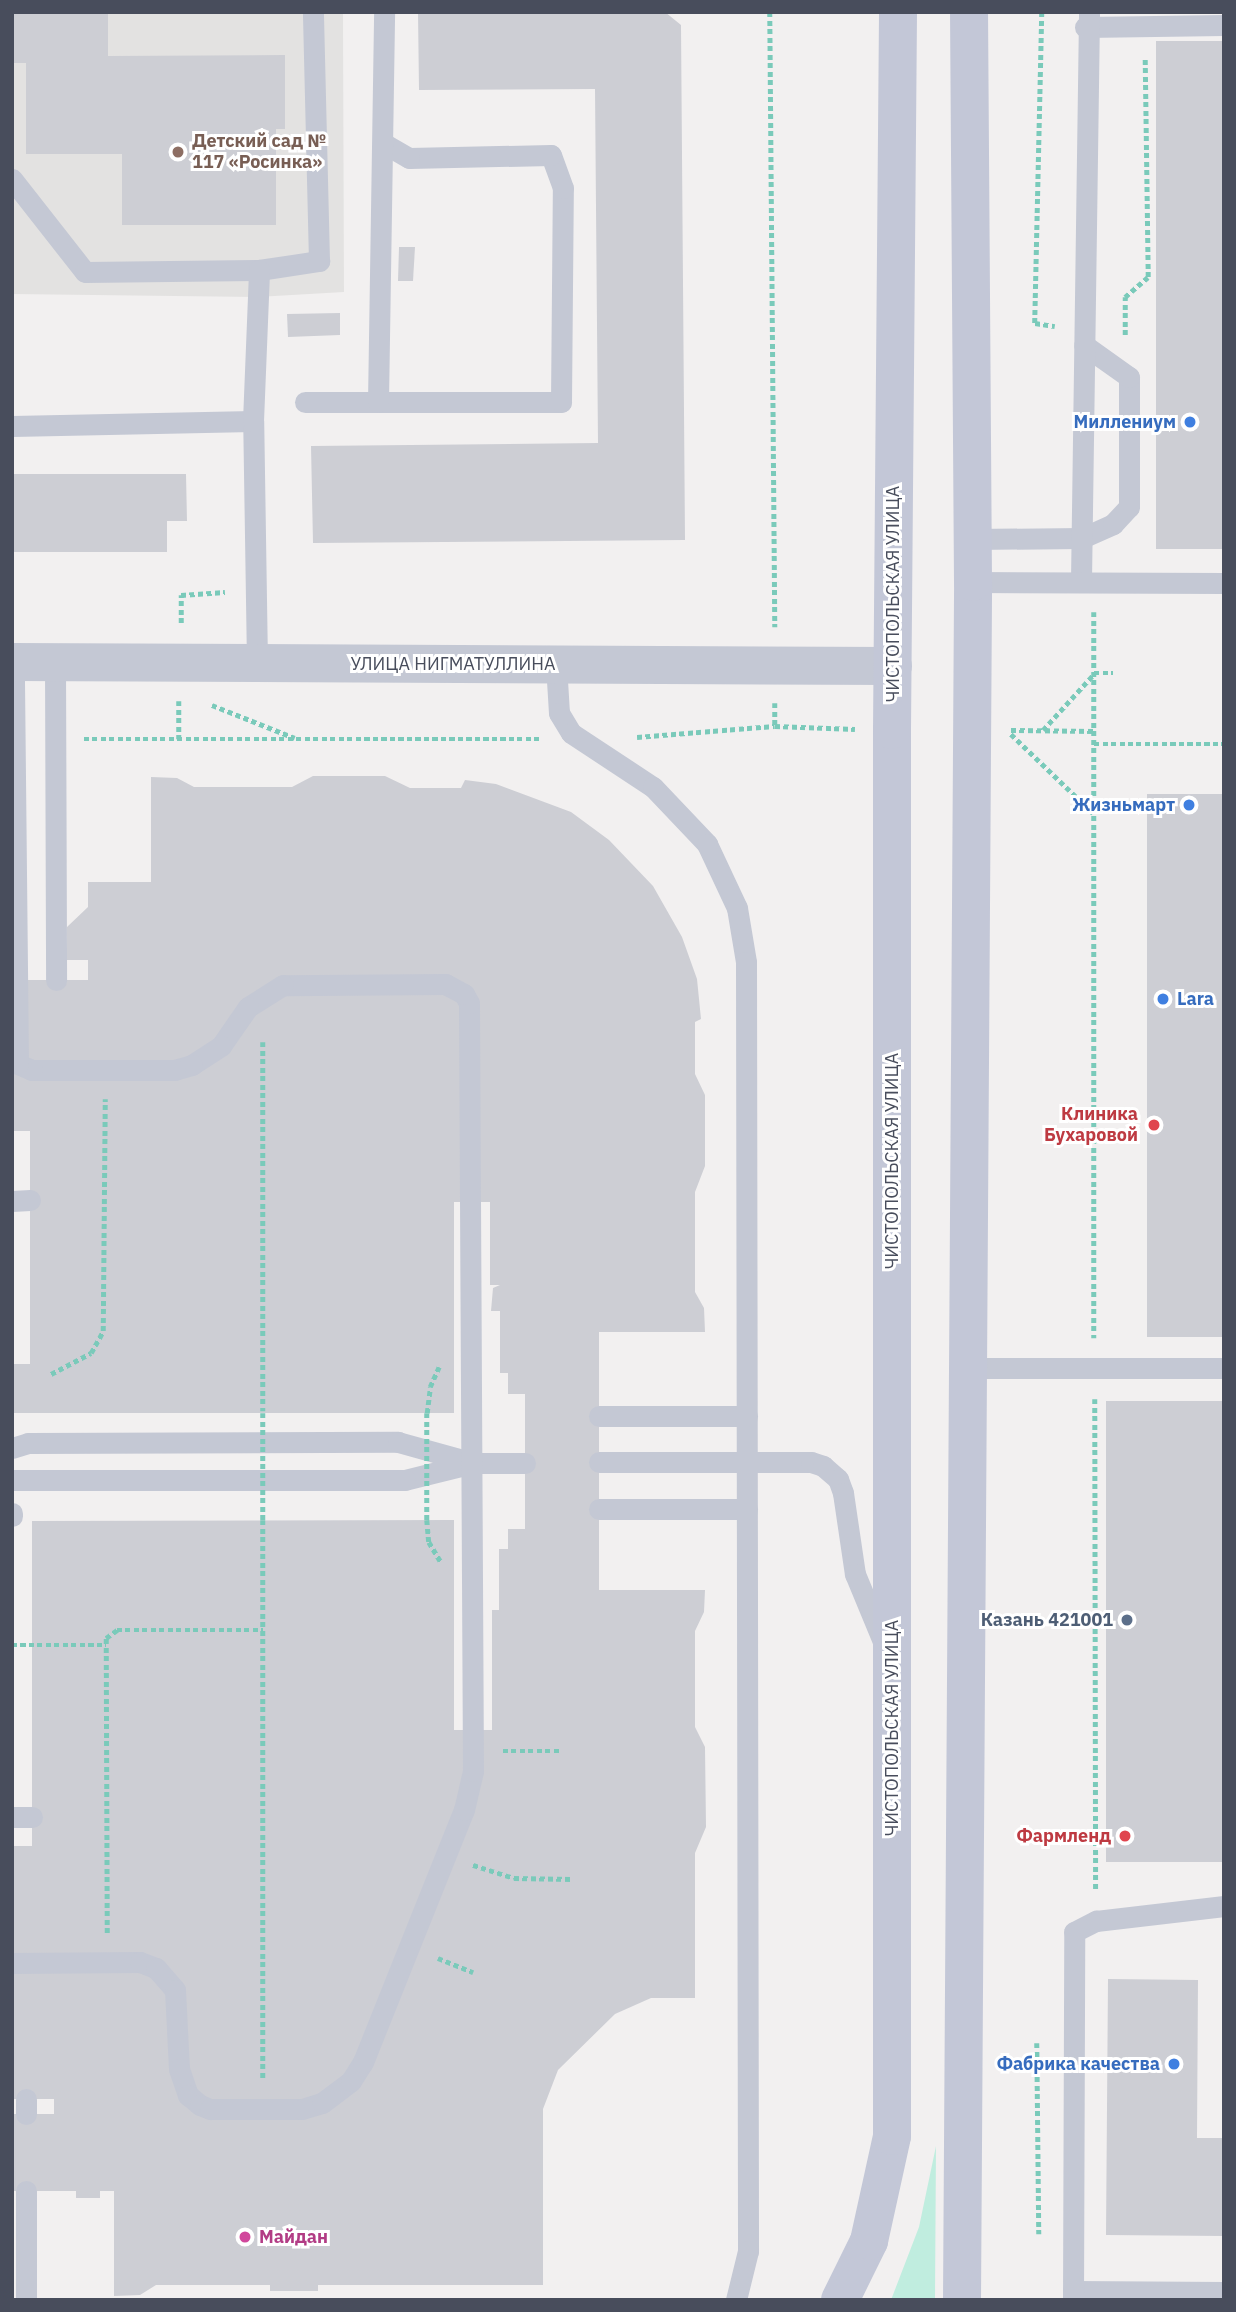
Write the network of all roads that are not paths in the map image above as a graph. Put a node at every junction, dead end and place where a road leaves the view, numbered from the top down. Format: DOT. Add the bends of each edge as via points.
graph roads {
  1 [pos="313,12"];
  2 [pos="384,12"];
  3 [pos="898,12"];
  4 [pos="969,12"];
  5 [pos="1087,20"];
  6 [pos="1224,25"];
  7 [pos="385,144"];
  8 [pos="12,179"];
  9 [pos="259,270"];
  10 [pos="1083,338"];
  11 [pos="305,402"];
  12 [pos="378,402"];
  13 [pos="253,421"];
  14 [pos="12,426"];
  15 [pos="1082,538"];
  16 [pos="973,539"];
  17 [pos="1081,581"];
  18 [pos="973,582"];
  19 [pos="1224,583"];
  20 [pos="13,662"];
  21 [pos="55,663"];
  22 [pos="257,663"];
  23 [pos="556,664"];
  24 [pos="893,666"];
  25 [pos="56,981"];
  26 [pos="968,1368"];
  27 [pos="1224,1368"];
  28 [pos="599,1416"];
  29 [pos="747,1416"];
  30 [pos="12,1448"];
  31 [pos="473,1462"];
  32 [pos="525,1462"];
  33 [pos="599,1462"];
  34 [pos="747,1462"];
  35 [pos="12,1480"];
  36 [pos="599,1509"];
  37 [pos="747,1509"];
  38 [pos="892,1661"];
  39 [pos="1224,1906"];
  40 [pos="12,1963"];
  41 [pos="26,2191"];
  42 [pos="1224,2292"];
  43 [pos="1073,2295"];
  44 [pos="26,2300"];
  45 [pos="736,2300"];
  46 [pos="840,2300"];
  47 [pos="962,2300"];
  1 -- 9 [label="lane" via="319,261"];
  2 -- 7 [label="lane"];
  3 -- 24 [label="main road, ЧИСТОПОЛЬСКАЯ УЛИЦА"];
  4 -- 16 [label="main road"];
  5 -- 6 [label="lane"];
  5 -- 10 [label="lane"];
  7 -- 12 [label="lane"];
  7 -- 12 [label="lane" via="409,158 551,155 563,188 561,402"];
  8 -- 9 [label="lane" via="85,272"];
  9 -- 13 [label="lane"];
  10 -- 15 [label="lane"];
  10 -- 15 [label="lane" via="1129,377 1129,507 1113,524"];
  11 -- 12 [label="lane"];
  13 -- 14 [label="lane"];
  13 -- 22 [label="lane"];
  15 -- 16 [label="lane"];
  15 -- 17 [label="lane"];
  16 -- 18 [label="main road"];
  17 -- 18 [label="lane"];
  17 -- 19 [label="lane"];
  18 -- 26 [label="main road"];
  20 -- 21 [label="street, УЛИЦА НИГМАТУЛЛИНА"];
  20 -- 31 [label="lane" via="18,1064 32,1070 175,1070 192,1065 221,1046 263,995 283,985 445,984 464,994 469,1003"];
  21 -- 22 [label="street, УЛИЦА НИГМАТУЛЛИНА"];
  21 -- 25 [label="lane"];
  22 -- 23 [label="street, УЛИЦА НИГМАТУЛЛИНА"];
  23 -- 24 [label="street, УЛИЦА НИГМАТУЛЛИНА"];
  23 -- 29 [label="lane" via="559,713 576,740 653,787 680,810 726,878 743,933"];
  24 -- 38 [label="main road, ЧИСТОПОЛЬСКАЯ УЛИЦА"];
  26 -- 27 [label="lane"];
  26 -- 47 [label="main road"];
  28 -- 29 [label="lane"];
  29 -- 34 [label="lane"];
  30 -- 31 [label="lane" via="28,1443 398,1442"];
  31 -- 32 [label="lane"];
  31 -- 35 [label="lane" via="405,1479"];
  31 -- 40 [label="lane" via="473,1771 469,1798 351,2081 322,2104 302,2109 210,2109 188,2095 178,2070 175,1990 156,1968 141,1962"];
  33 -- 34 [label="lane"];
  34 -- 37 [label="lane"];
  34 -- 38 [label="lane" via="811,1462 838,1479 855,1574"];
  36 -- 37 [label="lane"];
  37 -- 45 [label="lane" via="748,2251"];
  38 -- 46 [label="main road, ЧИСТОПОЛЬСКАЯ УЛИЦА" via="892,2136 869,2241"];
  39 -- 43 [label="lane" via="1096,1921 1074,1932"];
  41 -- 44 [label="lane"];
  42 -- 43 [label="lane"];
}
